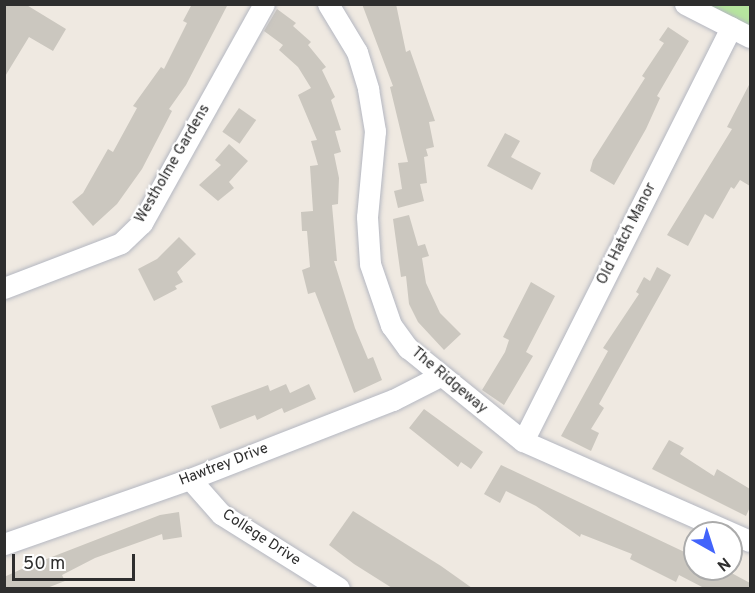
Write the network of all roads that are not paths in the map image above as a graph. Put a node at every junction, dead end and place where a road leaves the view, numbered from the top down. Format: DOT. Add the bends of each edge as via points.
graph roads {
  1 [pos="264,4"];
  2 [pos="328,4"];
  3 [pos="685,4"];
  4 [pos="731,27"];
  5 [pos="750,38"];
  6 [pos="4,288"];
  7 [pos="440,376"];
  8 [pos="523,441"];
  9 [pos="190,479"];
  10 [pos="750,541"];
  11 [pos="4,544"];
  12 [pos="339,588"];
  1 -- 6 [label="street, Westholme Gardens" via="142,223 121,243"];
  2 -- 7 [label="street, The Ridgeway" via="357,52 368,89 375,130 368,229 370,264 380,300 408,348"];
  3 -- 4 [label="street"];
  4 -- 5 [label="street"];
  4 -- 8 [label="street, Old Hatch Manor"];
  7 -- 8 [label="street, The Ridgeway"];
  7 -- 9 [label="street, Hawtrey Drive" via="393,400"];
  8 -- 10 [label="street, The Ridgeway"];
  9 -- 11 [label="street, Hawtrey Drive"];
  9 -- 12 [label="street, College Drive" via="221,513"];
}
